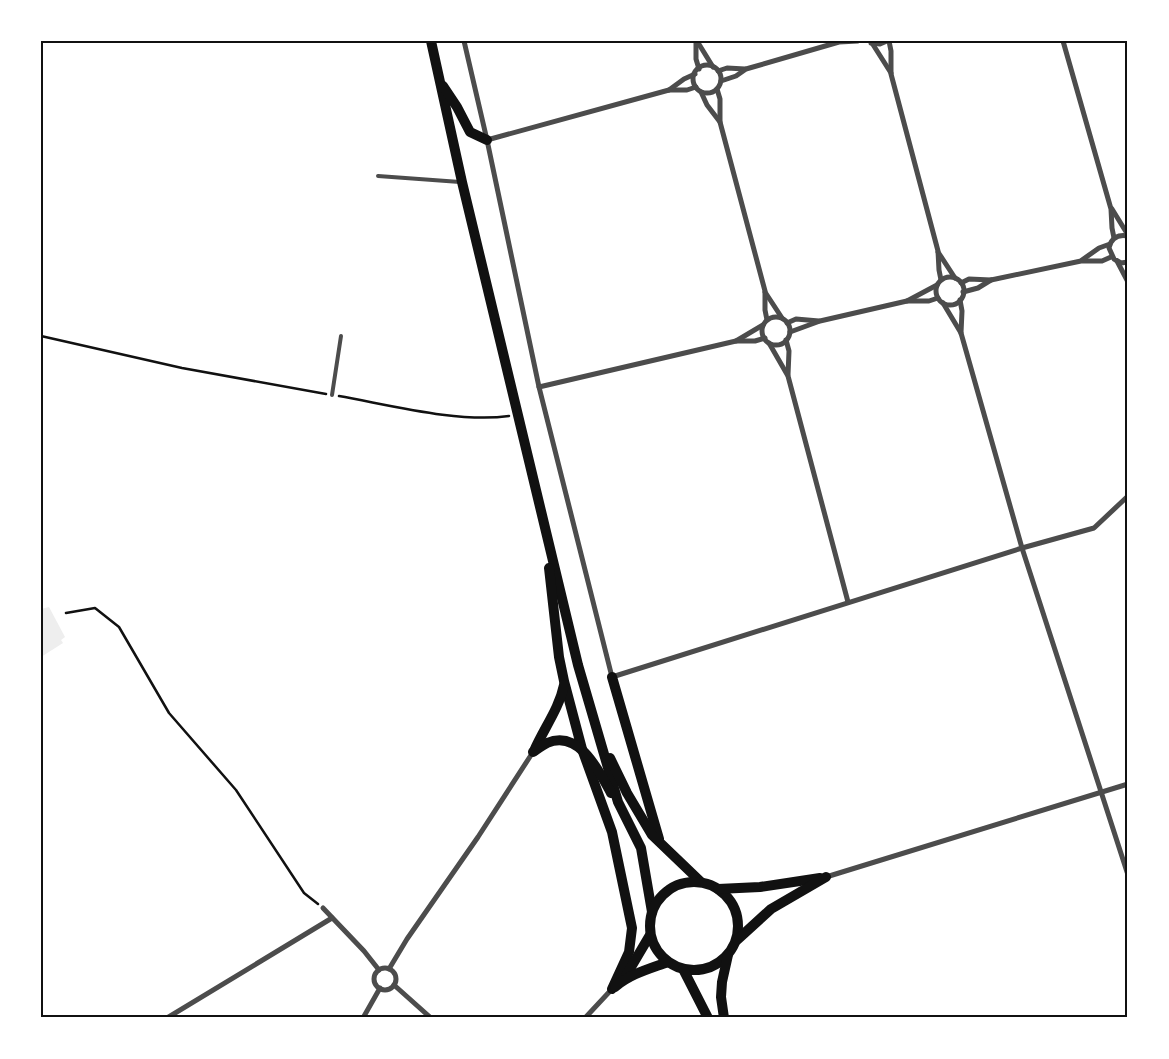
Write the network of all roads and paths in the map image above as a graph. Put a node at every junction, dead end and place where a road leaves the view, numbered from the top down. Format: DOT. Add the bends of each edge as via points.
graph roads {
  1 [pos="431,41"];
  2 [pos="464,41"];
  3 [pos="696,41"];
  4 [pos="840,41"];
  5 [pos="858,41"];
  6 [pos="888,41"];
  7 [pos="1063,41"];
  8 [pos="870,42"];
  9 [pos="713,67"];
  10 [pos="699,69"];
  11 [pos="746,69"];
  12 [pos="718,71"];
  13 [pos="695,74"];
  14 [pos="891,74"];
  15 [pos="440,80"];
  16 [pos="721,81"];
  17 [pos="696,87"];
  18 [pos="718,89"];
  19 [pos="669,90"];
  20 [pos="701,92"];
  21 [pos="720,122"];
  22 [pos="487,140"];
  23 [pos="378,176"];
  24 [pos="462,182"];
  25 [pos="1111,209"];
  26 [pos="1128,236"];
  27 [pos="1114,238"];
  28 [pos="1110,244"];
  29 [pos="938,251"];
  30 [pos="1111,257"];
  31 [pos="1081,261"];
  32 [pos="1116,261"];
  33 [pos="1128,262"];
  34 [pos="956,278"];
  35 [pos="941,280"];
  36 [pos="991,280"];
  37 [pos="1128,282"];
  38 [pos="961,283"];
  39 [pos="937,285"];
  40 [pos="765,291"];
  41 [pos="963,292"];
  42 [pos="938,298"];
  43 [pos="960,300"];
  44 [pos="907,301"];
  45 [pos="943,303"];
  46 [pos="782,319"];
  47 [pos="767,320"];
  48 [pos="820,321"];
  49 [pos="787,323"];
  50 [pos="764,325"];
  51 [pos="790,332"];
  52 [pos="961,333"];
  53 [pos="41,336"];
  54 [pos="341,336"];
  55 [pos="765,338"];
  56 [pos="786,340"];
  57 [pos="736,341"];
  58 [pos="770,343"];
  59 [pos="788,376"];
  60 [pos="539,387"];
  61 [pos="332,395"];
  62 [pos="518,415"];
  63 [pos="1128,496"];
  64 [pos="543,522"];
  65 [pos="1022,548"];
  66 [pos="848,602"];
  67 [pos="66,613"];
  68 [pos="612,677"];
  69 [pos="564,681"];
  70 [pos="596,730"];
  71 [pos="582,749"];
  72 [pos="534,752"];
  73 [pos="1128,784"];
  74 [pos="1101,792"];
  75 [pos="618,802"];
  76 [pos="660,843"];
  77 [pos="1128,875"];
  78 [pos="826,877"];
  79 [pos="701,882"];
  80 [pos="718,889"];
  81 [pos="323,908"];
  82 [pos="652,912"];
  83 [pos="332,918"];
  84 [pos="650,935"];
  85 [pos="737,940"];
  86 [pos="728,955"];
  87 [pos="668,962"];
  88 [pos="389,969"];
  89 [pos="683,969"];
  90 [pos="379,970"];
  91 [pos="624,980"];
  92 [pos="394,985"];
  93 [pos="380,988"];
  94 [pos="612,990"];
  95 [pos="167,1018"];
  96 [pos="363,1018"];
  97 [pos="430,1018"];
  98 [pos="585,1018"];
  99 [pos="708,1018"];
  100 [pos="724,1018"];
  1 -- 15 [label="main road"];
  2 -- 22 [label="street"];
  3 -- 9 [label="street"];
  3 -- 10 [label="street"];
  4 -- 5 [label="street"];
  4 -- 11 [label="street"];
  6 -- 8 [label="street" via="880,44"];
  6 -- 14 [label="street"];
  7 -- 25 [label="street"];
  8 -- 14 [label="street"];
  9 -- 10 [label="street"];
  9 -- 12 [label="street"];
  10 -- 13 [label="street"];
  11 -- 12 [label="street"];
  11 -- 16 [label="street"];
  12 -- 16 [label="street"];
  13 -- 17 [label="street"];
  13 -- 19 [label="street"];
  14 -- 29 [label="street"];
  15 -- 22 [label="main road" via="470,132"];
  15 -- 24 [label="main road"];
  16 -- 18 [label="street"];
  17 -- 19 [label="street"];
  17 -- 20 [label="street"];
  18 -- 20 [label="street" via="710,93"];
  18 -- 21 [label="street"];
  19 -- 22 [label="street"];
  20 -- 21 [label="street"];
  21 -- 40 [label="street"];
  22 -- 60 [label="street"];
  23 -- 24 [label="lane"];
  24 -- 62 [label="main road"];
  25 -- 26 [label="street"];
  25 -- 27 [label="street"];
  26 -- 27 [label="street"];
  27 -- 28 [label="street"];
  28 -- 30 [label="street"];
  28 -- 31 [label="street"];
  29 -- 34 [label="street"];
  29 -- 35 [label="street"];
  30 -- 31 [label="street" via="1102,261"];
  30 -- 32 [label="street"];
  31 -- 36 [label="street"];
  32 -- 33 [label="street"];
  32 -- 37 [label="street"];
  34 -- 35 [label="street"];
  34 -- 38 [label="street"];
  35 -- 39 [label="street"];
  36 -- 38 [label="street" via="970,279"];
  36 -- 41 [label="street"];
  38 -- 41 [label="street"];
  39 -- 42 [label="street"];
  39 -- 44 [label="street"];
  40 -- 46 [label="street"];
  40 -- 47 [label="street"];
  41 -- 43 [label="street"];
  42 -- 44 [label="street"];
  42 -- 45 [label="street"];
  43 -- 45 [label="street" via="952,304"];
  43 -- 52 [label="street"];
  44 -- 48 [label="street"];
  45 -- 52 [label="street"];
  46 -- 47 [label="street" via="774,317"];
  46 -- 49 [label="street"];
  47 -- 50 [label="street"];
  48 -- 49 [label="street" via="796,319"];
  48 -- 51 [label="street"];
  49 -- 51 [label="street"];
  50 -- 55 [label="street"];
  50 -- 57 [label="street"];
  51 -- 56 [label="street"];
  52 -- 65 [label="street"];
  53 -- 61 [label="path" via="182,368"];
  54 -- 61 [label="lane"];
  55 -- 57 [label="street"];
  55 -- 58 [label="street"];
  56 -- 58 [label="street"];
  56 -- 59 [label="street"];
  57 -- 60 [label="street"];
  58 -- 59 [label="street"];
  59 -- 66 [label="street"];
  60 -- 68 [label="street"];
  61 -- 62 [label="path" via="434,413 492,418"];
  62 -- 64 [label="main road"];
  63 -- 65 [label="street" via="1094,528"];
  64 -- 69 [label="main road"];
  64 -- 70 [label="main road"];
  65 -- 66 [label="street"];
  65 -- 74 [label="street"];
  66 -- 68 [label="street"];
  67 -- 81 [label="path" via="95,608 119,627 169,713 236,790 304,893"];
  68 -- 76 [label="main road"];
  69 -- 71 [label="main road"];
  69 -- 72 [label="main road" via="558,706"];
  70 -- 75 [label="main road"];
  70 -- 76 [label="main road" via="627,793"];
  71 -- 72 [label="main road" via="556,740"];
  71 -- 75 [label="main road"];
  71 -- 94 [label="main road" via="612,832 632,928 628,952"];
  72 -- 88 [label="street"];
  73 -- 74 [label="street"];
  74 -- 77 [label="street"];
  74 -- 78 [label="street"];
  75 -- 82 [label="main road" via="641,848"];
  76 -- 79 [label="main road"];
  78 -- 80 [label="main road" via="760,887"];
  78 -- 85 [label="main road" via="771,909"];
  79 -- 80 [label="main road"];
  79 -- 82 [label="main road" via="683,883 671,888"];
  80 -- 85 [label="main road" via="736,911 739,925"];
  81 -- 83 [label="street"];
  82 -- 84 [label="main road"];
  83 -- 90 [label="street"];
  83 -- 95 [label="street"];
  84 -- 87 [label="main road"];
  84 -- 91 [label="main road"];
  85 -- 86 [label="main road"];
  86 -- 89 [label="main road" via="708,969"];
  86 -- 100 [label="main road" via="720,997"];
  87 -- 89 [label="main road"];
  87 -- 91 [label="main road"];
  88 -- 90 [label="street"];
  88 -- 92 [label="street" via="396,976"];
  89 -- 99 [label="main road"];
  90 -- 93 [label="street" via="375,979"];
  91 -- 94 [label="main road"];
  92 -- 93 [label="street" via="389,989"];
  92 -- 97 [label="street"];
  93 -- 96 [label="street"];
  94 -- 98 [label="street"];
}
